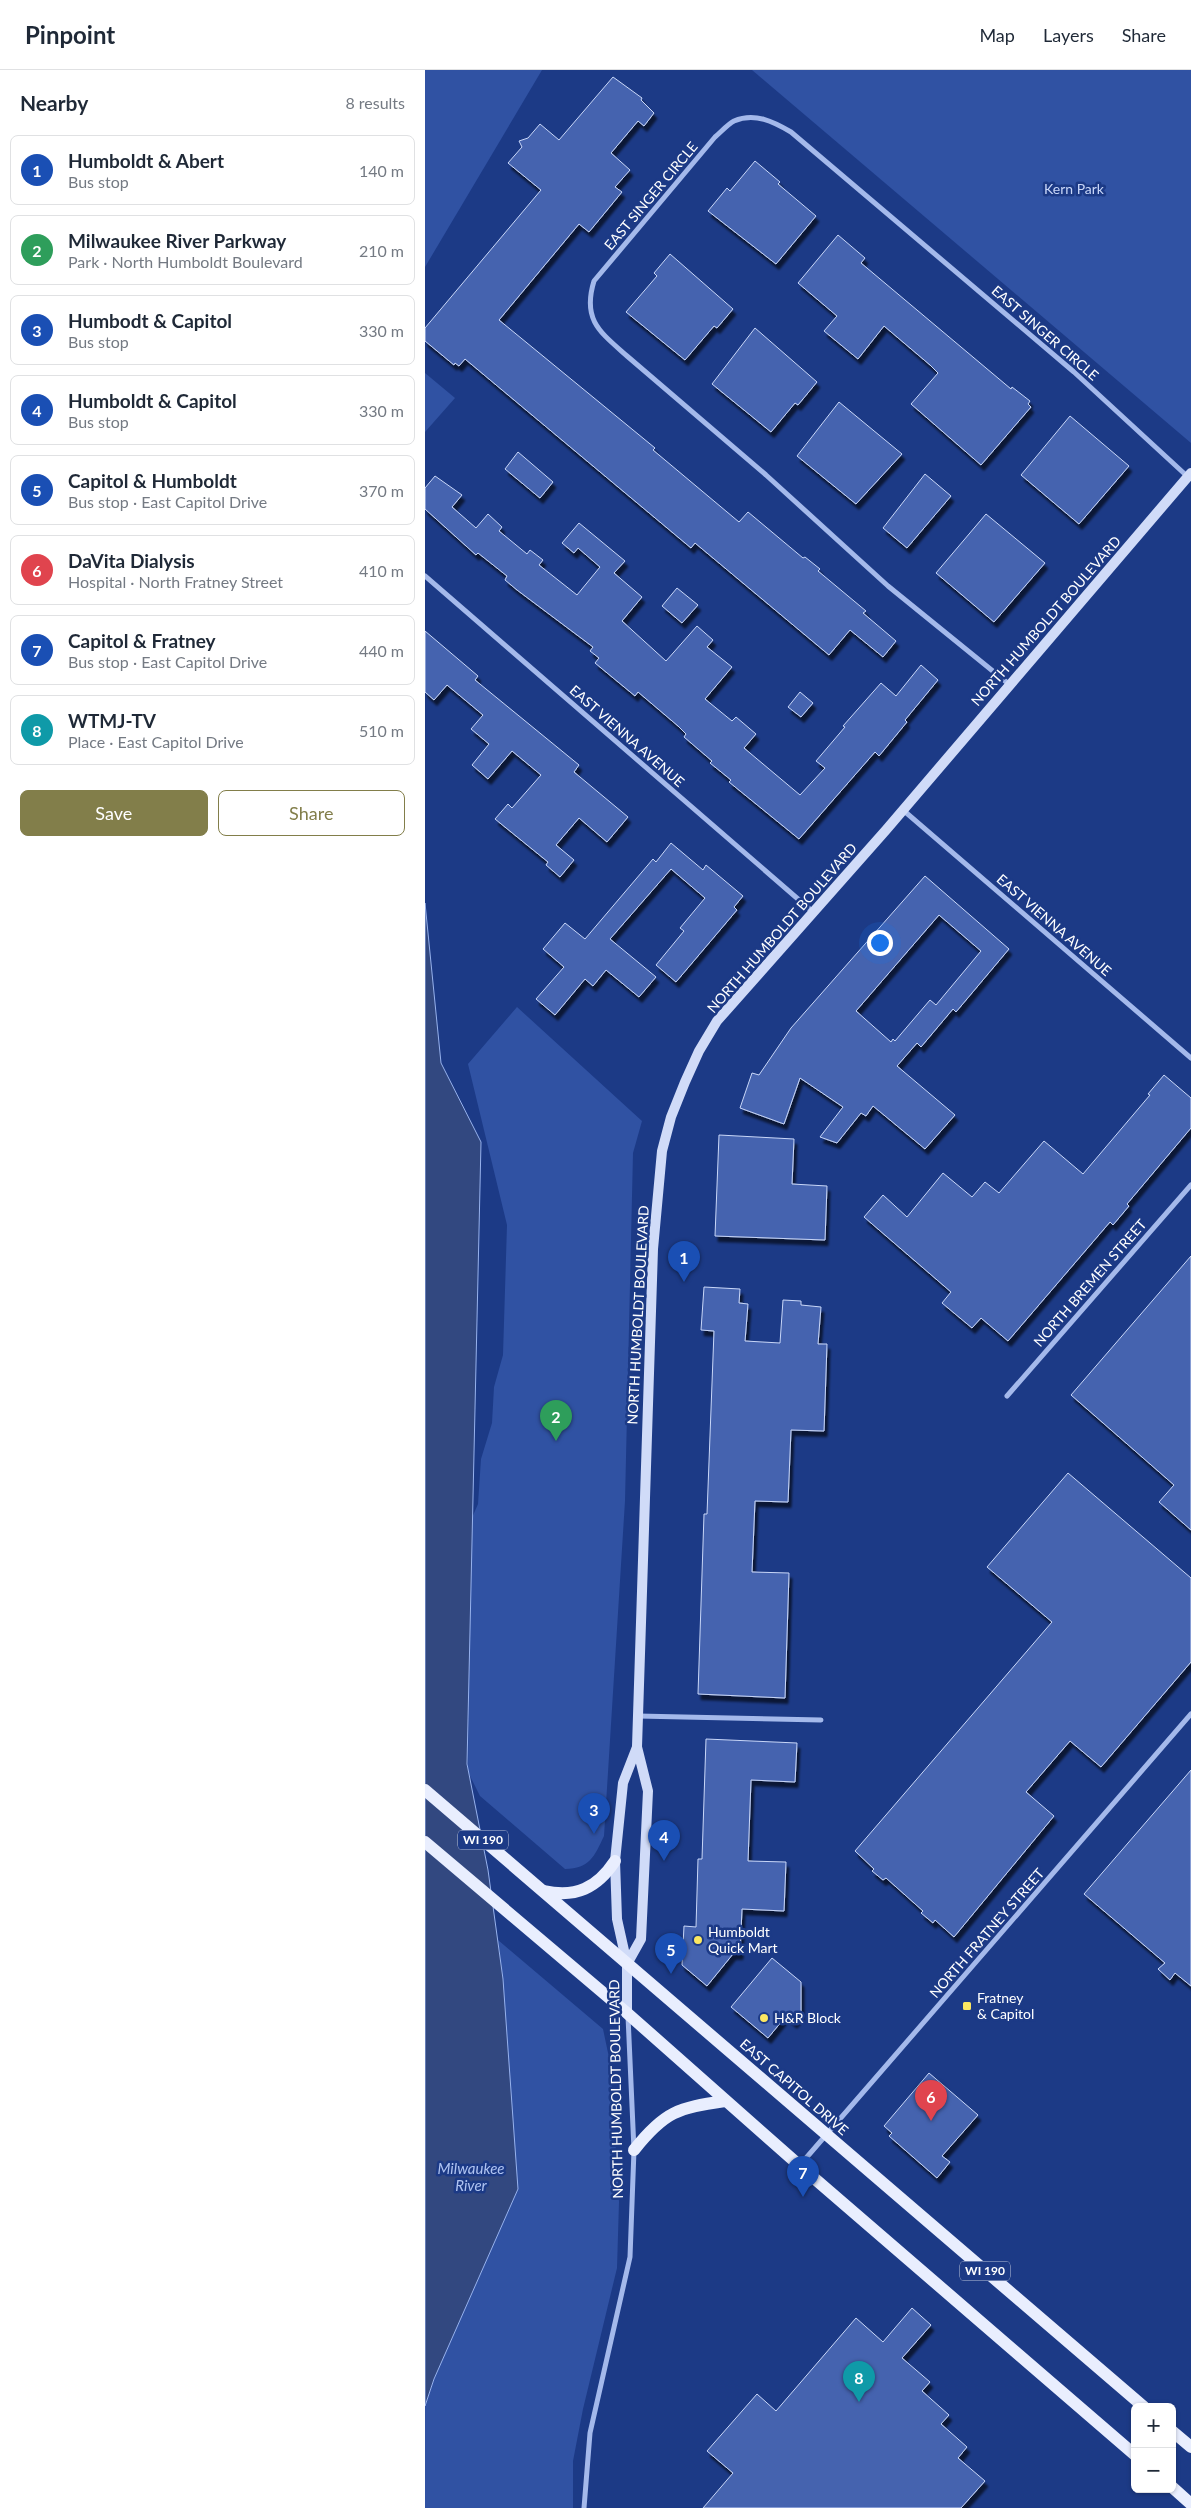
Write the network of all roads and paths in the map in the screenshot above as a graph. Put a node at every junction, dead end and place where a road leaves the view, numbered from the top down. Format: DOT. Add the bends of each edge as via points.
graph roads {
  1 [pos="1189,475"];
  2 [pos="425,576"];
  3 [pos="1010,685"];
  4 [pos="903,810"];
  5 [pos="814,912"];
  6 [pos="1191,1058"];
  7 [pos="1191,1184"];
  8 [pos="1007,1396"];
  9 [pos="1191,1714"];
  10 [pos="637,1716"];
  11 [pos="821,1720"];
  12 [pos="637,1747"];
  13 [pos="425,1790"];
  14 [pos="425,1842"];
  15 [pos="615,1861"];
  16 [pos="541,1890"];
  17 [pos="627,1964"];
  18 [pos="627,2013"];
  19 [pos="725,2101"];
  20 [pos="826,2135"];
  21 [pos="634,2150"];
  22 [pos="799,2166"];
  23 [pos="1139,2403"];
  24 [pos="1176,2434"];
  25 [pos="1191,2447"];
  26 [pos="1131,2452"];
  27 [pos="1176,2491"];
  28 [pos="1191,2504"];
  29 [pos="584,2508"];
  1 -- 3 [label="main road, NORTH HUMBOLDT BOULEVARD"];
  1 -- 3 [label="street, EAST SINGER CIRCLE" via="1074,372 791,132 764,118 750,118 734,121 715,137 594,281 590,295 593,322 612,343 766,474 888,586"];
  2 -- 5 [label="street, EAST VIENNA AVENUE"];
  3 -- 4 [label="main road, NORTH HUMBOLDT BOULEVARD"];
  4 -- 5 [label="main road, NORTH HUMBOLDT BOULEVARD"];
  4 -- 6 [label="street, EAST VIENNA AVENUE"];
  5 -- 10 [label="main road, NORTH HUMBOLDT BOULEVARD" via="717,1021 685,1082 662,1151 653,1249"];
  7 -- 8 [label="street, NORTH BREMEN STREET"];
  9 -- 20 [label="street, NORTH FRATNEY STREET"];
  10 -- 11 [label="street"];
  10 -- 12 [label="main road, NORTH HUMBOLDT BOULEVARD"];
  12 -- 15 [label="main road, NORTH HUMBOLDT BOULEVARD" via="623,1783"];
  12 -- 17 [label="main road, NORTH HUMBOLDT BOULEVARD" via="648,1791 641,1938"];
  13 -- 16 [label="main road, EAST CAPITOL DRIVE / WI 190"];
  14 -- 18 [label="main road, WI 190"];
  15 -- 16 [label="main road" via="595,1884 578,1892 561,1895"];
  15 -- 17 [label="main road, NORTH HUMBOLDT BOULEVARD" via="617,1919"];
  16 -- 17 [label="main road, EAST CAPITOL DRIVE / WI 190"];
  17 -- 18 [label="main road, NORTH HUMBOLDT BOULEVARD"];
  17 -- 20 [label="main road, EAST CAPITOL DRIVE / WI 190"];
  18 -- 19 [label="main road, WI 190"];
  18 -- 21 [label="street, NORTH HUMBOLDT BOULEVARD"];
  19 -- 21 [label="main road" via="691,2106 666,2116"];
  19 -- 22 [label="main road, WI 190"];
  20 -- 22 [label="street, NORTH FRATNEY STREET"];
  20 -- 23 [label="main road, EAST CAPITOL DRIVE / WI 190"];
  21 -- 29 [label="street, NORTH HUMBOLDT BOULEVARD" via="630,2257 590,2433"];
  22 -- 26 [label="main road, WI 190"];
  24 -- 25 [label="main road"];
  27 -- 28 [label="main road"];
}
